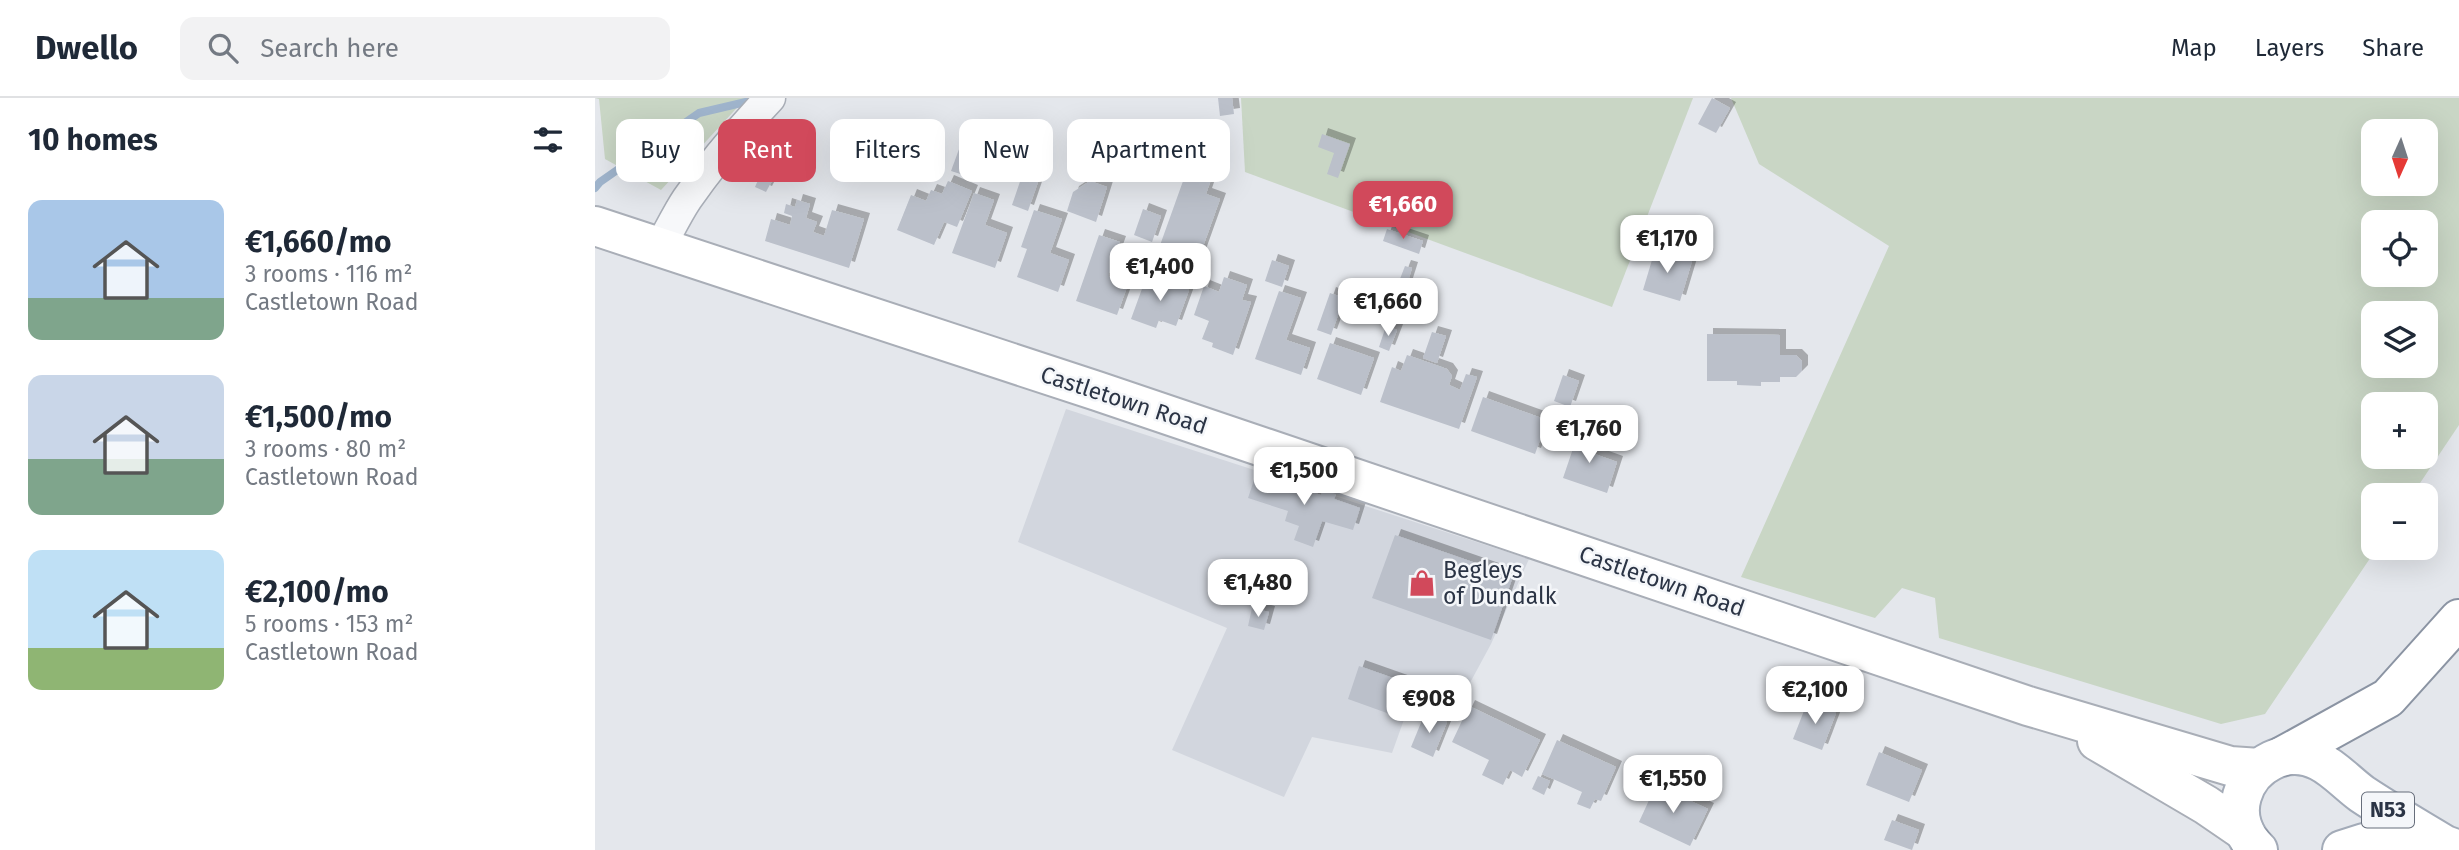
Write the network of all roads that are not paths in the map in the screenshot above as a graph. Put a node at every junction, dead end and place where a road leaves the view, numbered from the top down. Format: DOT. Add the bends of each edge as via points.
graph roads {
  1 [pos="770,98"];
  2 [pos="595,226"];
  3 [pos="660,247"];
  4 [pos="2459,619"];
  5 [pos="2050,713"];
  6 [pos="2271,762"];
  7 [pos="2333,770"];
  8 [pos="2252,844"];
  9 [pos="2452,848"];
  10 [pos="2332,850"];
  11 [pos="2342,850"];
  1 -- 3 [label="street" via="706,173"];
  2 -- 3 [label="main road, Castletown Road"];
  3 -- 5 [label="main road, Castletown Road"];
  4 -- 6 [label="main road" via="2388,698"];
  5 -- 6 [label="main road, Castletown Road" via="2230,766"];
  5 -- 8 [label="main road, Castletown Road" via="2206,805"];
  6 -- 7 [label="main road, N53" via="2301,755"];
  6 -- 8 [label="main road" via="2244,787 2240,801 2240,816"];
  7 -- 9 [label="main road, N53" via="2361,793"];
  7 -- 10 [label="main road, N53" via="2344,785 2349,820"];
  9 -- 11 [label="main road, N53" via="2364,843"];
}
